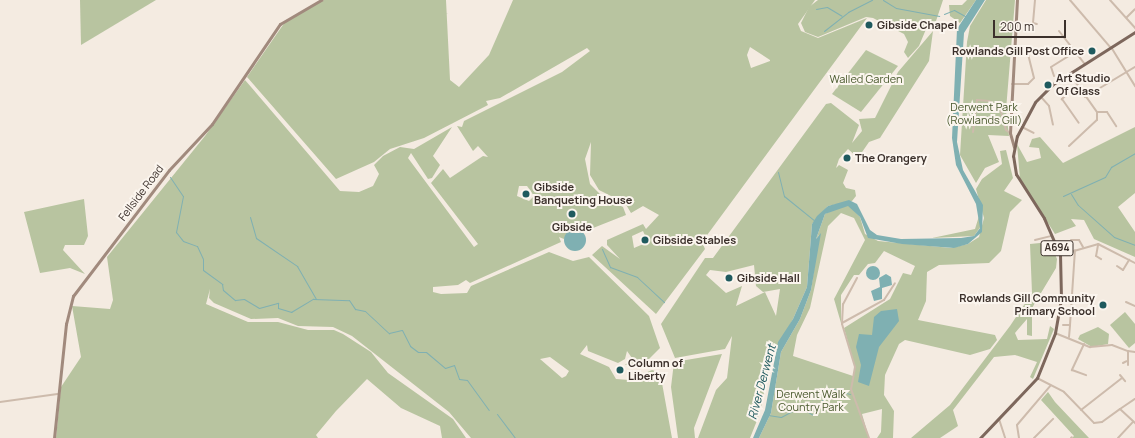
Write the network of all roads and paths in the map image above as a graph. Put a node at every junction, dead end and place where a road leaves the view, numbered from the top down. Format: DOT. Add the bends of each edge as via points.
graph roads {
  1 [pos="321,0"];
  2 [pos="1017,0"];
  3 [pos="1035,0"];
  4 [pos="1070,0"];
  5 [pos="1076,0"];
  6 [pos="1110,0"];
  7 [pos="1072,3"];
  8 [pos="1135,9"];
  9 [pos="1127,17"];
  10 [pos="1037,24"];
  11 [pos="1135,28"];
  12 [pos="1059,31"];
  13 [pos="1135,32"];
  14 [pos="1111,47"];
  15 [pos="1027,49"];
  16 [pos="1077,51"];
  17 [pos="1084,63"];
  18 [pos="1135,67"];
  19 [pos="1069,72"];
  20 [pos="1127,72"];
  21 [pos="1054,76"];
  22 [pos="1012,84"];
  23 [pos="1077,85"];
  24 [pos="1135,86"];
  25 [pos="1041,97"];
  26 [pos="1085,97"];
  27 [pos="1097,112"];
  28 [pos="1079,123"];
  29 [pos="1053,125"];
  30 [pos="1116,126"];
  31 [pos="1021,127"];
  32 [pos="974,132"];
  33 [pos="1034,133"];
  34 [pos="1010,136"];
  35 [pos="1015,141"];
  36 [pos="1068,146"];
  37 [pos="1014,147"];
  38 [pos="1052,236"];
  39 [pos="1035,240"];
  40 [pos="1071,240"];
  41 [pos="1098,244"];
  42 [pos="1083,247"];
  43 [pos="1075,250"];
  44 [pos="1060,255"];
  45 [pos="1101,259"];
  46 [pos="1128,260"];
  47 [pos="1135,263"];
  48 [pos="1117,266"];
  49 [pos="857,278"];
  50 [pos="894,282"];
  51 [pos="1126,302"];
  52 [pos="1135,306"];
  53 [pos="842,323"];
  54 [pos="1063,324"];
  55 [pos="1070,325"];
  56 [pos="1055,333"];
  57 [pos="1069,337"];
  58 [pos="1084,344"];
  59 [pos="1128,351"];
  60 [pos="1135,352"];
  61 [pos="1126,361"];
  62 [pos="1123,363"];
  63 [pos="1128,364"];
  64 [pos="1086,374"];
  65 [pos="1120,375"];
  66 [pos="1037,378"];
  67 [pos="1122,378"];
  68 [pos="1125,382"];
  69 [pos="1051,385"];
  70 [pos="57,394"];
  71 [pos="1135,399"];
  72 [pos="0,402"];
  73 [pos="1120,409"];
  74 [pos="1081,410"];
  75 [pos="999,419"];
  76 [pos="1053,419"];
  77 [pos="1134,422"];
  78 [pos="54,438"];
  79 [pos="869,438"];
  80 [pos="980,438"];
  81 [pos="1005,438"];
  82 [pos="1019,438"];
  83 [pos="1034,438"];
  84 [pos="1118,438"];
  1 -- 70 [label="street, Fellside Road" via="280,24 212,124 169,170 73,296"];
  2 -- 22 [label="street"];
  3 -- 10 [label="street" via="1033,23"];
  4 -- 7 [label="street"];
  5 -- 7 [label="street"];
  6 -- 9 [label="street"];
  7 -- 14 [label="street"];
  8 -- 9 [label="street"];
  9 -- 11 [label="street"];
  12 -- 16 [label="street"];
  13 -- 14 [label="main road, A694"];
  14 -- 17 [label="main road, A694"];
  14 -- 20 [label="street"];
  15 -- 22 [label="street" via="1034,78 1031,83"];
  16 -- 17 [label="street"];
  16 -- 21 [label="street" via="1050,67"];
  17 -- 19 [label="main road, A694"];
  18 -- 20 [label="street"];
  19 -- 23 [label="street"];
  19 -- 25 [label="main road, A694"];
  20 -- 24 [label="street"];
  20 -- 26 [label="street"];
  22 -- 34 [label="street"];
  23 -- 26 [label="street"];
  23 -- 28 [label="street" via="1062,99"];
  25 -- 29 [label="street" via="1049,106"];
  25 -- 31 [label="main road, A694"];
  26 -- 27 [label="street"];
  27 -- 30 [label="street" via="1107,112"];
  27 -- 36 [label="street" via="1097,120"];
  31 -- 33 [label="street"];
  31 -- 35 [label="main road, A694"];
  32 -- 34 [label="street" via="977,100 990,101 1000,108"];
  34 -- 35 [label="street"];
  34 -- 37 [label="street"];
  35 -- 37 [label="main road, A694"];
  37 -- 38 [label="main road, A694" via="1018,178"];
  38 -- 39 [label="street"];
  38 -- 44 [label="main road, A694"];
  40 -- 42 [label="street" via="1079,240"];
  41 -- 42 [label="street"];
  41 -- 45 [label="street" via="1095,257"];
  41 -- 46 [label="street"];
  42 -- 43 [label="street"];
  43 -- 44 [label="street"];
  43 -- 55 [label="street"];
  44 -- 56 [label="main road, A694" via="1063,279"];
  46 -- 47 [label="street"];
  46 -- 48 [label="street" via="1124,270"];
  49 -- 53 [label="street" via="843,304"];
  50 -- 53 [label="street" via="884,300"];
  51 -- 52 [label="street"];
  53 -- 79 [label="street" via="855,367 851,389"];
  54 -- 55 [label="street"];
  55 -- 57 [label="street"];
  56 -- 57 [label="street"];
  56 -- 66 [label="main road, A694"];
  57 -- 58 [label="street"];
  58 -- 59 [label="street" via="1096,349 1112,345"];
  58 -- 64 [label="street" via="1072,370"];
  59 -- 60 [label="street"];
  59 -- 61 [label="street"];
  61 -- 62 [label="street"];
  61 -- 63 [label="street"];
  65 -- 67 [label="street"];
  66 -- 69 [label="street"];
  66 -- 75 [label="main road, A694"];
  67 -- 68 [label="street"];
  67 -- 74 [label="street"];
  69 -- 74 [label="street" via="1064,392"];
  69 -- 82 [label="street" via="1017,425"];
  70 -- 72 [label="street"];
  70 -- 78 [label="street, Fellside Road"];
  71 -- 73 [label="street"];
  73 -- 74 [label="street" via="1096,424"];
  73 -- 77 [label="street"];
  75 -- 80 [label="main road, A694"];
  75 -- 81 [label="street"];
  76 -- 83 [label="street"];
  77 -- 84 [label="street"];
}
